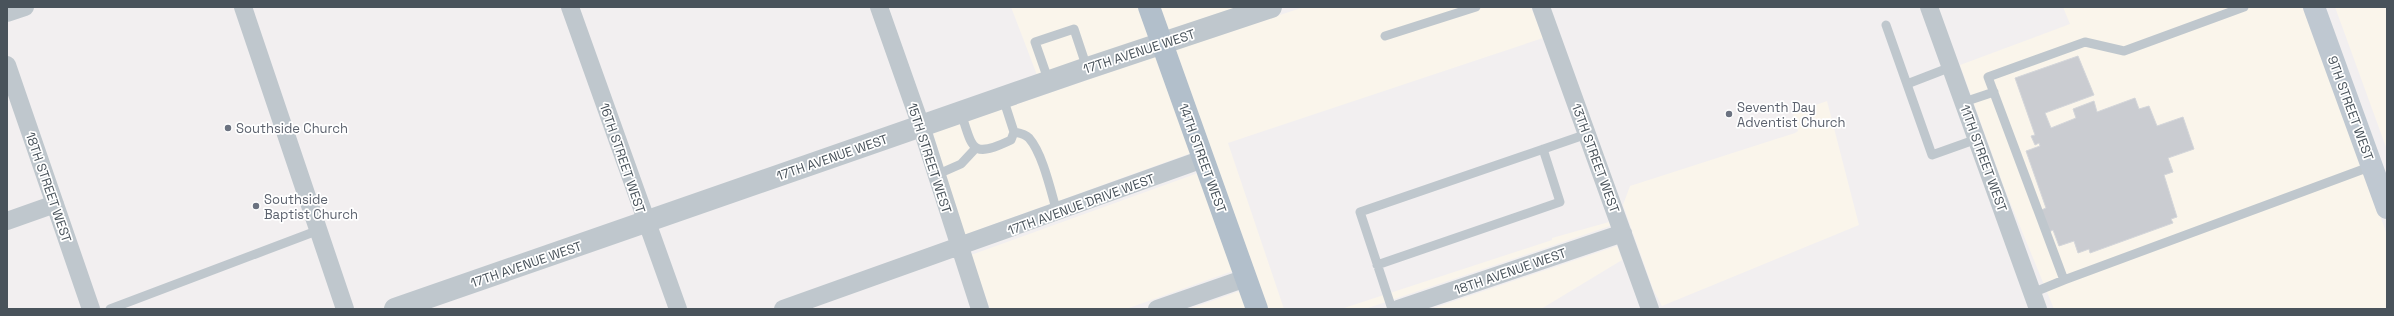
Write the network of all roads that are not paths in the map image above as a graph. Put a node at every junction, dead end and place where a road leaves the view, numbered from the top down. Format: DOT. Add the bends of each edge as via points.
graph roads {
  1 [pos="25,7"];
  2 [pos="243,7"];
  3 [pos="570,7"];
  4 [pos="878,7"];
  5 [pos="1149,7"];
  6 [pos="1271,7"];
  7 [pos="1476,7"];
  8 [pos="1541,7"];
  9 [pos="1929,7"];
  10 [pos="2244,7"];
  11 [pos="2314,7"];
  12 [pos="7,13"];
  13 [pos="1886,25"];
  14 [pos="1386,36"];
  15 [pos="1162,44"];
  16 [pos="7,65"];
  17 [pos="1951,67"];
  18 [pos="1087,69"];
  19 [pos="1049,82"];
  20 [pos="1907,84"];
  21 [pos="1994,92"];
  22 [pos="1003,98"];
  23 [pos="1964,102"];
  24 [pos="961,113"];
  25 [pos="921,126"];
  26 [pos="1014,132"];
  27 [pos="1587,134"];
  28 [pos="1977,139"];
  29 [pos="975,149"];
  30 [pos="1543,149"];
  31 [pos="1203,159"];
  32 [pos="2372,166"];
  33 [pos="936,175"];
  34 [pos="55,204"];
  35 [pos="2387,208"];
  36 [pos="1057,212"];
  37 [pos="7,220"];
  38 [pos="646,223"];
  39 [pos="319,230"];
  40 [pos="1623,233"];
  41 [pos="959,248"];
  42 [pos="1377,266"];
  43 [pos="1246,278"];
  44 [pos="2064,280"];
  45 [pos="2035,301"];
  46 [pos="92,309"];
  47 [pos="110,309"];
  48 [pos="345,309"];
  49 [pos="395,309"];
  50 [pos="678,309"];
  51 [pos="783,309"];
  52 [pos="980,309"];
  53 [pos="1157,309"];
  54 [pos="1257,309"];
  55 [pos="1392,309"];
  56 [pos="1398,309"];
  57 [pos="1650,309"];
  1 -- 12 [label="street"];
  2 -- 39 [label="street"];
  3 -- 38 [label="street, 16TH STREET WEST"];
  4 -- 25 [label="street, 15TH STREET WEST"];
  5 -- 15 [label="main road, 14TH STREET WEST"];
  6 -- 15 [label="street, 17TH AVENUE WEST"];
  7 -- 14 [label="lane"];
  8 -- 27 [label="street, 13TH STREET WEST"];
  9 -- 17 [label="street, 11TH STREET WEST"];
  10 -- 21 [label="lane" via="2124,51 2085,42 1988,77"];
  11 -- 32 [label="main road, 9TH STREET WEST"];
  13 -- 20 [label="lane"];
  15 -- 18 [label="street, 17TH AVENUE WEST"];
  15 -- 31 [label="main road, 14TH STREET WEST"];
  16 -- 34 [label="street, 18TH STREET WEST"];
  17 -- 20 [label="lane"];
  17 -- 23 [label="street, 11TH STREET WEST"];
  18 -- 19 [label="street, 17TH AVENUE WEST"];
  18 -- 19 [label="lane" via="1074,29 1035,42"];
  19 -- 22 [label="street, 17TH AVENUE WEST"];
  20 -- 28 [label="lane" via="1932,155"];
  21 -- 23 [label="lane"];
  21 -- 44 [label="lane"];
  22 -- 24 [label="street, 17TH AVENUE WEST"];
  22 -- 26 [label="lane"];
  23 -- 28 [label="street, 11TH STREET WEST"];
  24 -- 25 [label="street, 17TH AVENUE WEST"];
  24 -- 29 [label="lane" via="971,145"];
  25 -- 33 [label="street, 15TH STREET WEST"];
  25 -- 38 [label="street, 17TH AVENUE WEST"];
  26 -- 29 [label="lane" via="1011,140 997,147"];
  26 -- 36 [label="lane" via="1024,134 1032,143 1040,159"];
  27 -- 30 [label="lane"];
  27 -- 40 [label="street, 13TH STREET WEST"];
  28 -- 45 [label="street, 11TH STREET WEST"];
  29 -- 33 [label="lane" via="961,164"];
  30 -- 42 [label="lane" via="1560,202"];
  30 -- 42 [label="lane" via="1360,212"];
  31 -- 36 [label="street, 17TH AVENUE DRIVE WEST"];
  31 -- 43 [label="main road, 14TH STREET WEST"];
  32 -- 35 [label="main road, 9TH STREET WEST"];
  32 -- 44 [label="lane"];
  33 -- 41 [label="street, 15TH STREET WEST"];
  34 -- 37 [label="street"];
  34 -- 46 [label="street, 18TH STREET WEST"];
  36 -- 41 [label="street, 17TH AVENUE DRIVE WEST"];
  38 -- 49 [label="street, 17TH AVENUE WEST"];
  38 -- 50 [label="street, 16TH STREET WEST"];
  39 -- 47 [label="lane"];
  39 -- 48 [label="street"];
  40 -- 56 [label="street, 18TH AVENUE WEST"];
  40 -- 57 [label="street, 13TH STREET WEST"];
  41 -- 51 [label="street, 17TH AVENUE DRIVE WEST"];
  41 -- 52 [label="street, 15TH STREET WEST"];
  42 -- 55 [label="lane"];
  43 -- 53 [label="street"];
  43 -- 54 [label="main road, 14TH STREET WEST"];
  44 -- 45 [label="lane"];
}
